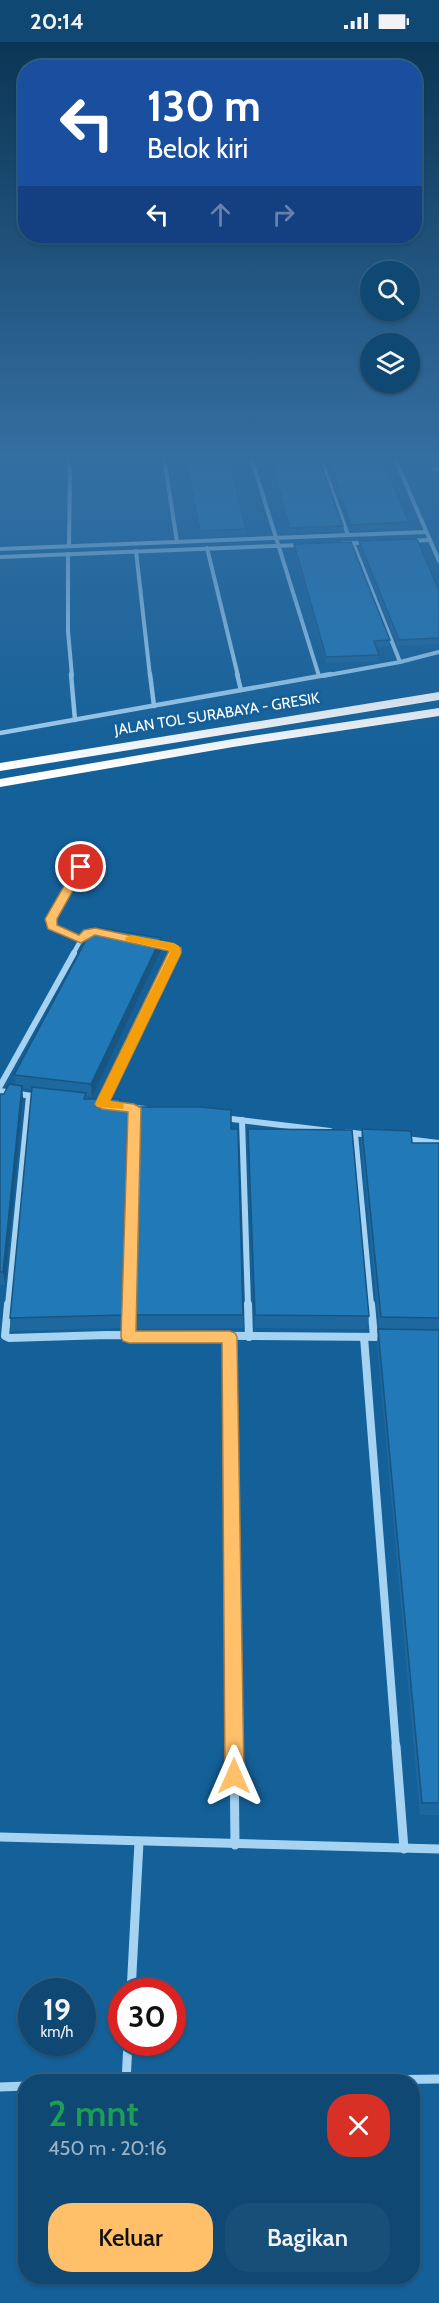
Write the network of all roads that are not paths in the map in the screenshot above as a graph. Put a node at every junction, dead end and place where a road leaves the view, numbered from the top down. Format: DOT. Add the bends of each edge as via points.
graph roads {
  1 [pos="68,560"];
  2 [pos="137,560"];
  3 [pos="210,560"];
  4 [pos="281,560"];
  5 [pos="360,560"];
  6 [pos="439,652"];
  7 [pos="400,662"];
  8 [pos="319,676"];
  9 [pos="241,690"];
  10 [pos="439,696"];
  11 [pos="154,706"];
  12 [pos="439,712"];
  13 [pos="75,720"];
  14 [pos="0,734"];
  15 [pos="0,767"];
  16 [pos="0,783"];
  17 [pos="94,850"];
  18 [pos="106,934"];
  19 [pos="81,940"];
  20 [pos="149,942"];
  21 [pos="0,1086"];
  22 [pos="0,1091"];
  23 [pos="29,1096"];
  24 [pos="40,1097"];
  25 [pos="92,1103"];
  26 [pos="102,1104"];
  27 [pos="134,1108"];
  28 [pos="156,1111"];
  29 [pos="221,1118"];
  30 [pos="242,1120"];
  31 [pos="356,1134"];
  32 [pos="376,1136"];
  33 [pos="397,1138"];
  34 [pos="439,1143"];
  35 [pos="0,1299"];
  36 [pos="8,1299"];
  37 [pos="129,1337"];
  38 [pos="230,1337"];
  39 [pos="249,1337"];
  40 [pos="364,1337"];
  41 [pos="374,1337"];
  42 [pos="396,1337"];
  43 [pos="0,1837"];
  44 [pos="140,1842"];
  45 [pos="235,1845"];
  46 [pos="404,1849"];
  47 [pos="439,1849"];
  48 [pos="132,1978"];
  49 [pos="127,2056"];
  50 [pos="126,2074"];
  51 [pos="420,2079"];
  52 [pos="439,2079"];
  53 [pos="18,2086"];
  54 [pos="0,2087"];
  1 -- 13 [label="street" via="68,631"];
  2 -- 11 [label="street"];
  3 -- 9 [label="street"];
  4 -- 8 [label="street"];
  5 -- 7 [label="street"];
  6 -- 7 [label="street"];
  7 -- 8 [label="street"];
  8 -- 9 [label="street"];
  9 -- 11 [label="street"];
  10 -- 15 [label="highway, JALAN TOL SURABAYA - GRESIK"];
  11 -- 13 [label="street"];
  12 -- 16 [label="highway, JALAN TOL SURABAYA - GRESIK"];
  13 -- 14 [label="street"];
  17 -- 19 [label="street" via="69,885 50,924"];
  18 -- 19 [label="street" via="88,933"];
  19 -- 21 [label="street"];
  20 -- 26 [label="street" via="175,948 176,953"];
  22 -- 23 [label="street"];
  23 -- 24 [label="street"];
  23 -- 36 [label="street"];
  25 -- 26 [label="street"];
  26 -- 27 [label="street"];
  27 -- 28 [label="street"];
  27 -- 37 [label="street"];
  29 -- 30 [label="street"];
  30 -- 31 [label="street"];
  30 -- 39 [label="street"];
  31 -- 32 [label="street"];
  31 -- 41 [label="street"];
  33 -- 34 [label="street"];
  35 -- 36 [label="street"];
  36 -- 37 [label="street" via="5,1332 9,1338"];
  37 -- 38 [label="street"];
  38 -- 39 [label="street"];
  38 -- 45 [label="street"];
  39 -- 40 [label="street"];
  40 -- 41 [label="street"];
  40 -- 46 [label="street"];
  41 -- 42 [label="street"];
  43 -- 44 [label="street"];
  44 -- 45 [label="street"];
  44 -- 48 [label="street"];
  45 -- 46 [label="street"];
  46 -- 47 [label="street"];
  49 -- 50 [label="street"];
  51 -- 52 [label="street"];
  53 -- 54 [label="street"];
}
